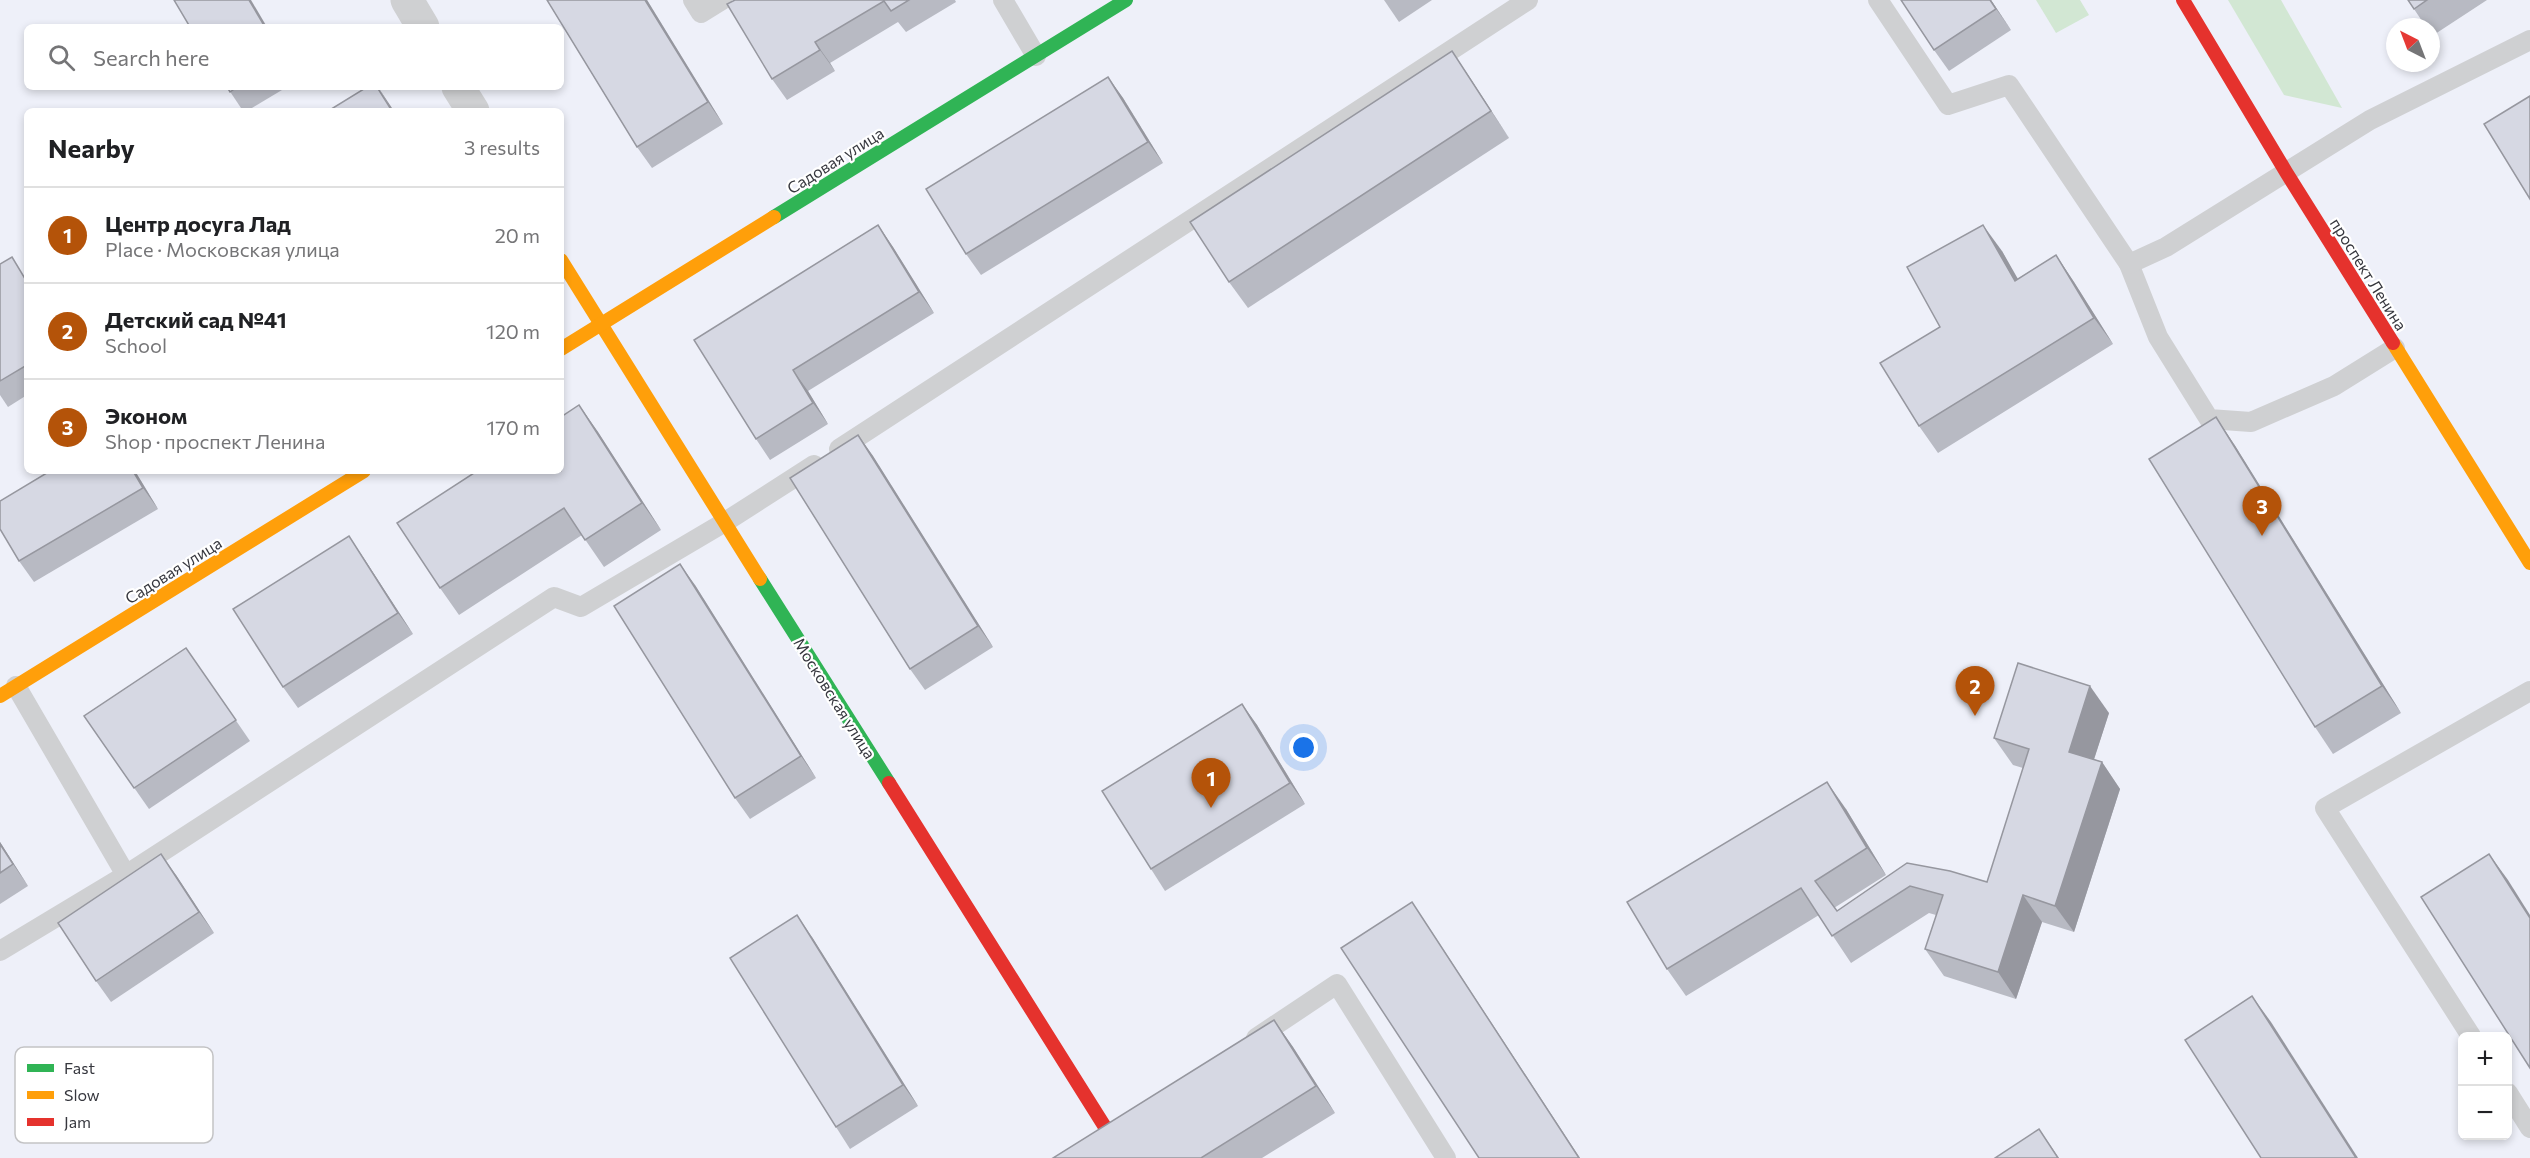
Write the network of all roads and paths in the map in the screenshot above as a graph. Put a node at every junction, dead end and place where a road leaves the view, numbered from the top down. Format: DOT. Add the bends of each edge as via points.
graph roads {
  1 [pos="407,0"];
  2 [pos="693,0"];
  3 [pos="723,0"];
  4 [pos="1003,0"];
  5 [pos="1126,0"];
  6 [pos="1528,0"];
  7 [pos="1878,0"];
  8 [pos="2183,0"];
  9 [pos="421,24"];
  10 [pos="2530,40"];
  11 [pos="1036,56"];
  12 [pos="460,90"];
  13 [pos="471,108"];
  14 [pos="2286,172"];
  15 [pos="2129,264"];
  16 [pos="564,265"];
  17 [pos="600,325"];
  18 [pos="564,347"];
  19 [pos="2395,348"];
  20 [pos="359,474"];
  21 [pos="725,522"];
  22 [pos="2530,563"];
  23 [pos="8,691"];
  24 [pos="2530,691"];
  25 [pos="126,875"];
  26 [pos="0,951"];
  27 [pos="2468,1032"];
  28 [pos="1238,1050"];
  29 [pos="2512,1099"];
  30 [pos="1130,1122"];
  31 [pos="2530,1128"];
  32 [pos="1110,1135"];
  33 [pos="1094,1147"];
  34 [pos="1446,1158"];
  1 -- 9 [label="street"];
  2 -- 3 [label="lane" via="701,14"];
  4 -- 11 [label="lane"];
  5 -- 11 [label="street, Садовая улица"];
  6 -- 21 [label="lane"];
  7 -- 15 [label="lane" via="1948,105 2008,85"];
  8 -- 14 [label="street, проспект Ленина"];
  10 -- 14 [label="lane" via="2370,120"];
  11 -- 17 [label="street, Садовая улица"];
  12 -- 13 [label="street"];
  14 -- 15 [label="lane" via="2166,247"];
  14 -- 19 [label="street, проспект Ленина"];
  15 -- 19 [label="lane" via="2158,337 2209,419 2251,422 2334,386"];
  16 -- 17 [label="street, Московская улица"];
  17 -- 18 [label="street, Садовая улица"];
  17 -- 21 [label="street, Московская улица"];
  19 -- 22 [label="street, проспект Ленина"];
  20 -- 23 [label="street, Садовая улица"];
  21 -- 25 [label="lane" via="581,607 554,597"];
  21 -- 32 [label="street, Московская улица"];
  23 -- 25 [label="lane"];
  24 -- 27 [label="lane" via="2325,808"];
  25 -- 26 [label="lane"];
  28 -- 34 [label="lane" via="1337,984"];
  29 -- 31 [label="lane"];
  30 -- 32 [label="lane"];
  32 -- 33 [label="lane"];
}
